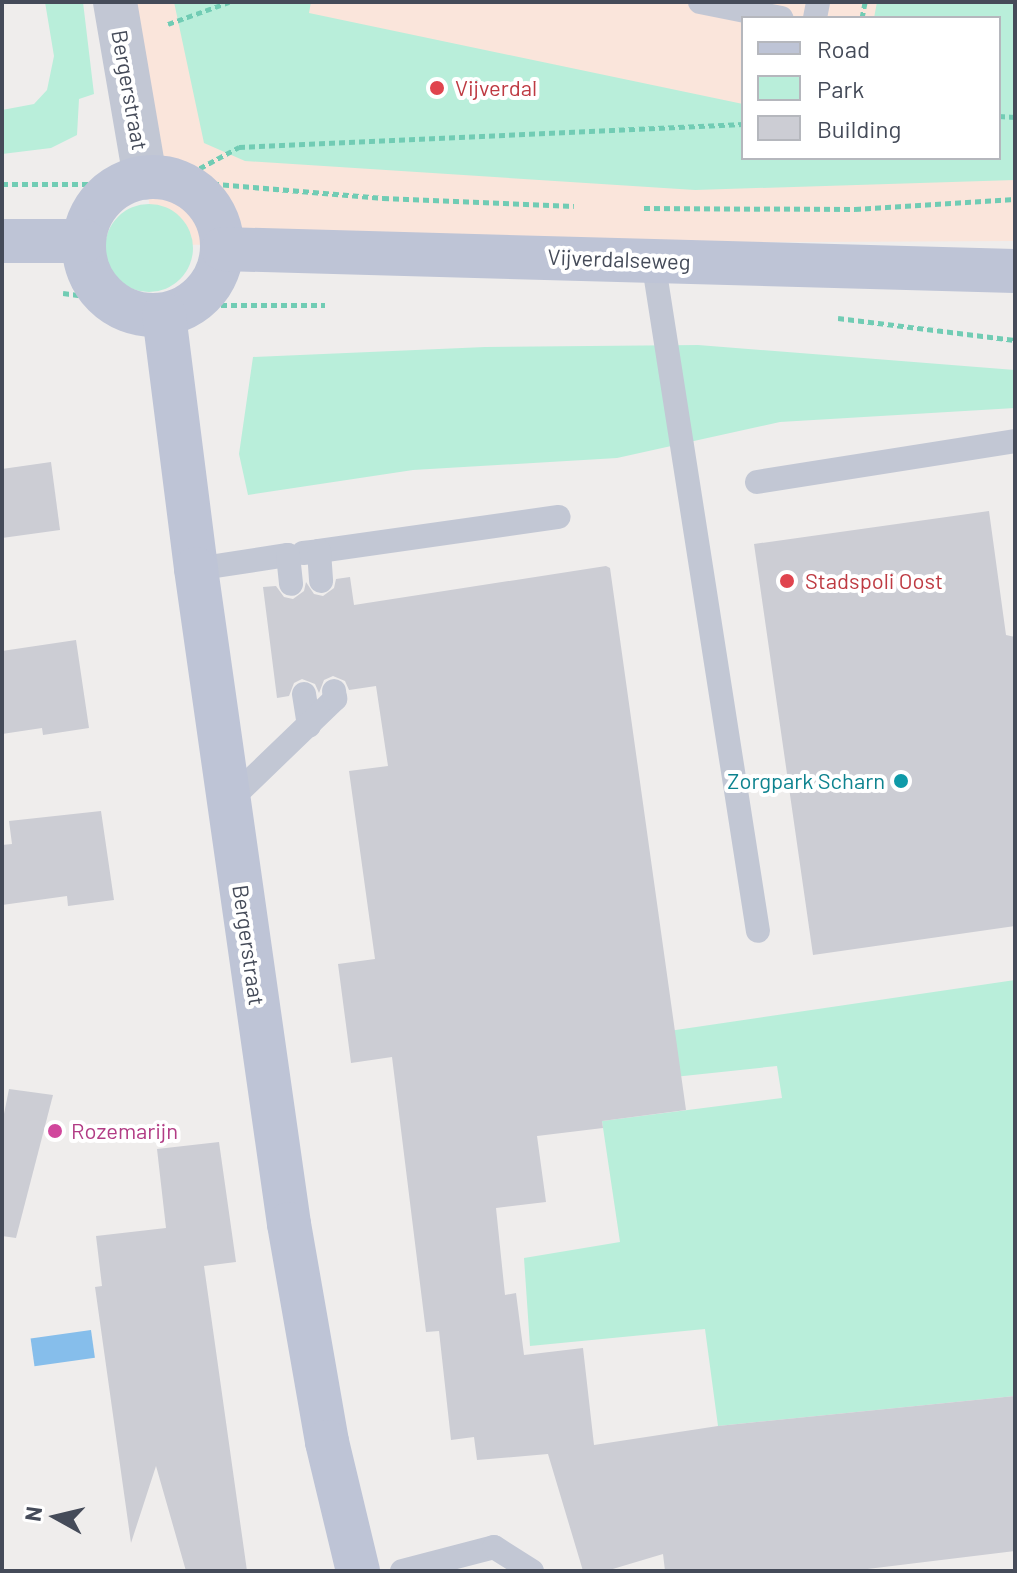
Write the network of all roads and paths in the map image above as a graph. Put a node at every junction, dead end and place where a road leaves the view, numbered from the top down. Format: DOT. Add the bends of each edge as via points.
graph roads {
  1 [pos="229,2"];
  2 [pos="700,2"];
  3 [pos="771,16"];
  4 [pos="118,19"];
  5 [pos="741,124"];
  6 [pos="147,181"];
  7 [pos="2,184"];
  8 [pos="1015,199"];
  9 [pos="585,206"];
  10 [pos="632,208"];
  11 [pos="2,241"];
  12 [pos="84,241"];
  13 [pos="223,249"];
  14 [pos="653,260"];
  15 [pos="1015,271"];
  16 [pos="164,315"];
  17 [pos="1015,441"];
  18 [pos="757,482"];
  19 [pos="559,517"];
  20 [pos="319,551"];
  21 [pos="288,555"];
  22 [pos="196,569"];
  23 [pos="321,581"];
  24 [pos="291,584"];
  25 [pos="334,691"];
  26 [pos="304,694"];
  27 [pos="309,726"];
  28 [pos="228,802"];
  29 [pos="758,931"];
  30 [pos="358,1571"];
  31 [pos="402,1571"];
  32 [pos="532,1571"];
  1 -- 4 [label="path" via="189,18"];
  2 -- 3 [label="lane"];
  4 -- 6 [label="street, Bergerstraat"];
  5 -- 6 [label="path" via="239,147"];
  6 -- 7 [label="path"];
  6 -- 9 [label="path"];
  6 -- 12 [label="main road" via="96,208"];
  6 -- 13 [label="main road" via="195,191 220,227"];
  8 -- 10 [label="path" via="855,209"];
  11 -- 12 [label="main road"];
  12 -- 16 [label="main road" via="89,273 108,299 134,314"];
  13 -- 14 [label="main road, Vijverdalseweg"];
  13 -- 16 [label="main road" via="206,291 190,306"];
  14 -- 15 [label="main road, Vijverdalseweg"];
  14 -- 29 [label="lane"];
  16 -- 22 [label="main road, Bergerstraat"];
  17 -- 18 [label="lane"];
  19 -- 20 [label="lane"];
  20 -- 21 [label="lane"];
  20 -- 23 [label="lane"];
  21 -- 22 [label="lane"];
  21 -- 24 [label="lane"];
  22 -- 28 [label="main road, Bergerstraat"];
  25 -- 27 [label="lane" via="335,699"];
  26 -- 27 [label="lane"];
  27 -- 28 [label="lane"];
  28 -- 30 [label="main road, Bergerstraat" via="310,1353"];
  31 -- 32 [label="lane" via="494,1547"];
}
